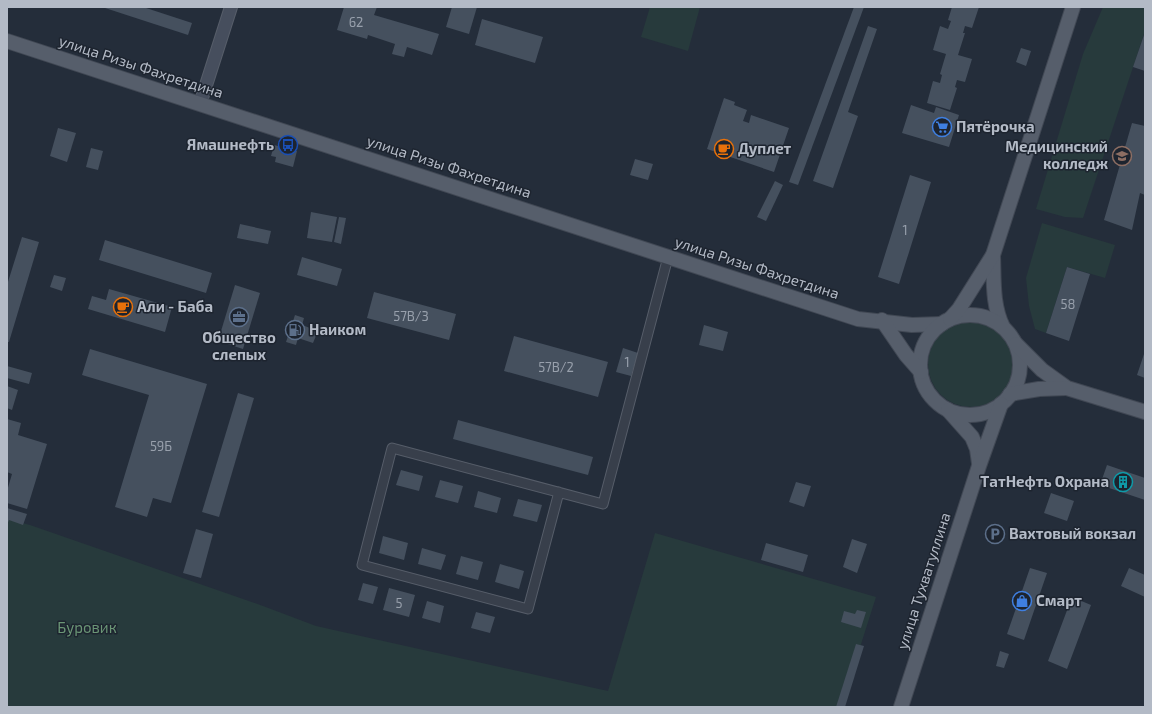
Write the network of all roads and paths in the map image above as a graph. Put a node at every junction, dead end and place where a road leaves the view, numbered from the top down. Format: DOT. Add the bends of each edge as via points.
graph roads {
  1 [pos="231,7"];
  2 [pos="1073,7"];
  3 [pos="7,41"];
  4 [pos="200,104"];
  5 [pos="993,255"];
  6 [pos="668,256"];
  7 [pos="882,320"];
  8 [pos="946,321"];
  9 [pos="1003,327"];
  10 [pos="1015,344"];
  11 [pos="921,372"];
  12 [pos="1067,388"];
  13 [pos="1005,399"];
  14 [pos="947,409"];
  15 [pos="1145,412"];
  16 [pos="979,466"];
  17 [pos="559,492"];
  18 [pos="901,707"];
  1 -- 4 [label="street"];
  2 -- 5 [label="main road"];
  3 -- 4 [label="main road, улица Ризы Фахретдина"];
  4 -- 6 [label="main road, улица Ризы Фахретдина"];
  5 -- 8 [label="main road" via="959,309"];
  5 -- 9 [label="main road" via="994,297 998,318"];
  6 -- 7 [label="main road, улица Ризы Фахретдина" via="858,318"];
  6 -- 17 [label="street" via="602,504"];
  7 -- 8 [label="main road, улица Ризы Фахретдина" via="912,325"];
  7 -- 11 [label="main road"];
  8 -- 9 [label="main road" via="963,315 978,315 991,319"];
  8 -- 11 [label="main road" via="932,333 924,345"];
  9 -- 10 [label="main road"];
  10 -- 12 [label="main road" via="1042,370"];
  10 -- 13 [label="main road" via="1019,370 1014,387"];
  11 -- 14 [label="main road" via="930,394"];
  12 -- 13 [label="main road" via="1039,389"];
  12 -- 15 [label="main road"];
  13 -- 14 [label="main road" via="991,410 980,413 958,413"];
  13 -- 16 [label="main road, улица Тухватуллина"];
  14 -- 16 [label="main road" via="972,437 977,449"];
  16 -- 18 [label="main road, улица Тухватуллина"];
  17 -- 17 [label="street" via="528,609 362,565 392,448"];
}
